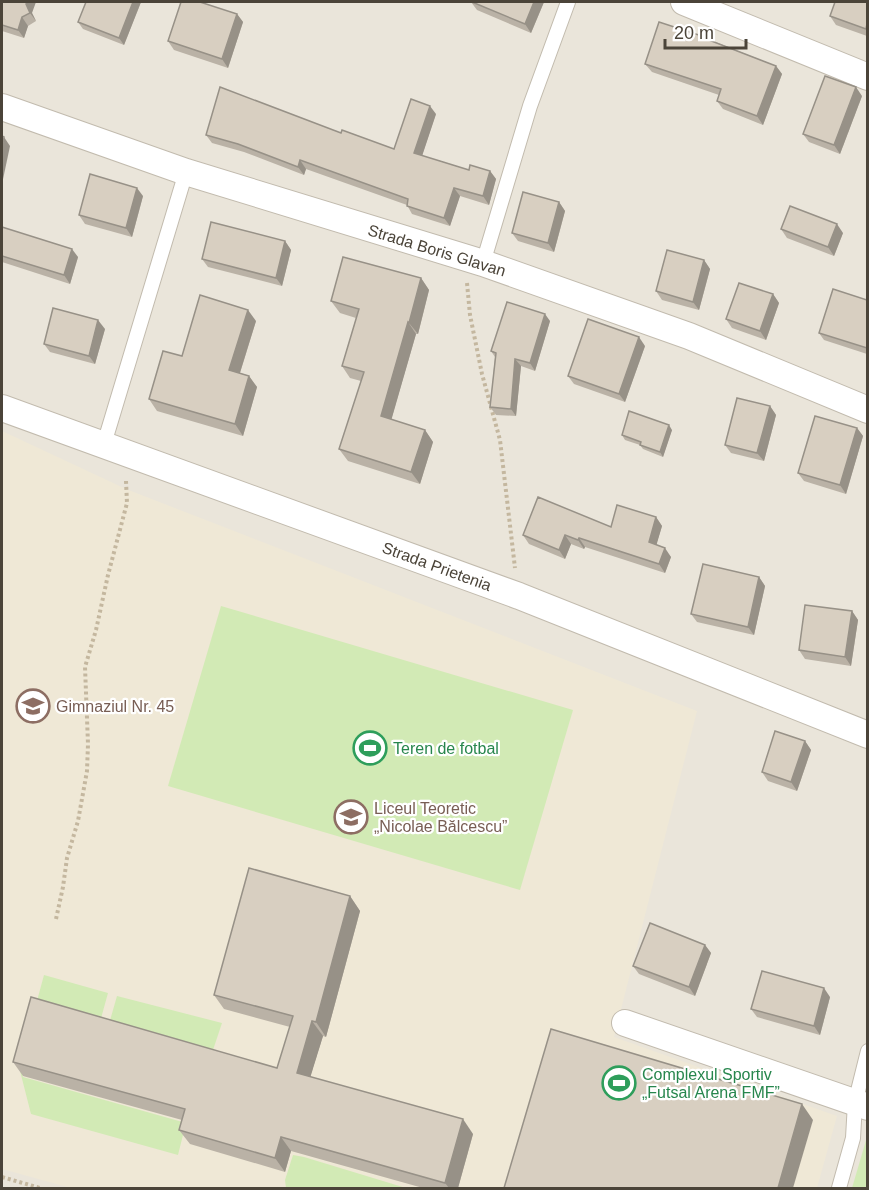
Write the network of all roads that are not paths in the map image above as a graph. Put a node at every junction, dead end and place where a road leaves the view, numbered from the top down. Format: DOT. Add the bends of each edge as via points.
graph roads {
  1 [pos="568,2"];
  2 [pos="684,2"];
  3 [pos="867,77"];
  4 [pos="2,107"];
  5 [pos="186,172"];
  6 [pos="473,260"];
  7 [pos="2,408"];
  8 [pos="867,410"];
  9 [pos="104,444"];
  10 [pos="867,735"];
  11 [pos="625,1023"];
  12 [pos="867,1052"];
  13 [pos="861,1105"];
  14 [pos="839,1188"];
  1 -- 6 [label="lane"];
  2 -- 3 [label="street"];
  4 -- 5 [label="street, Strada Boris Glavan"];
  5 -- 6 [label="street, Strada Boris Glavan"];
  5 -- 9 [label="lane"];
  6 -- 8 [label="street, Strada Boris Glavan" via="689,336"];
  7 -- 9 [label="street, Strada Prietenia"];
  9 -- 10 [label="street, Strada Prietenia" via="519,596"];
  11 -- 13 [label="street"];
  12 -- 13 [label="lane"];
  13 -- 14 [label="lane"];
}
